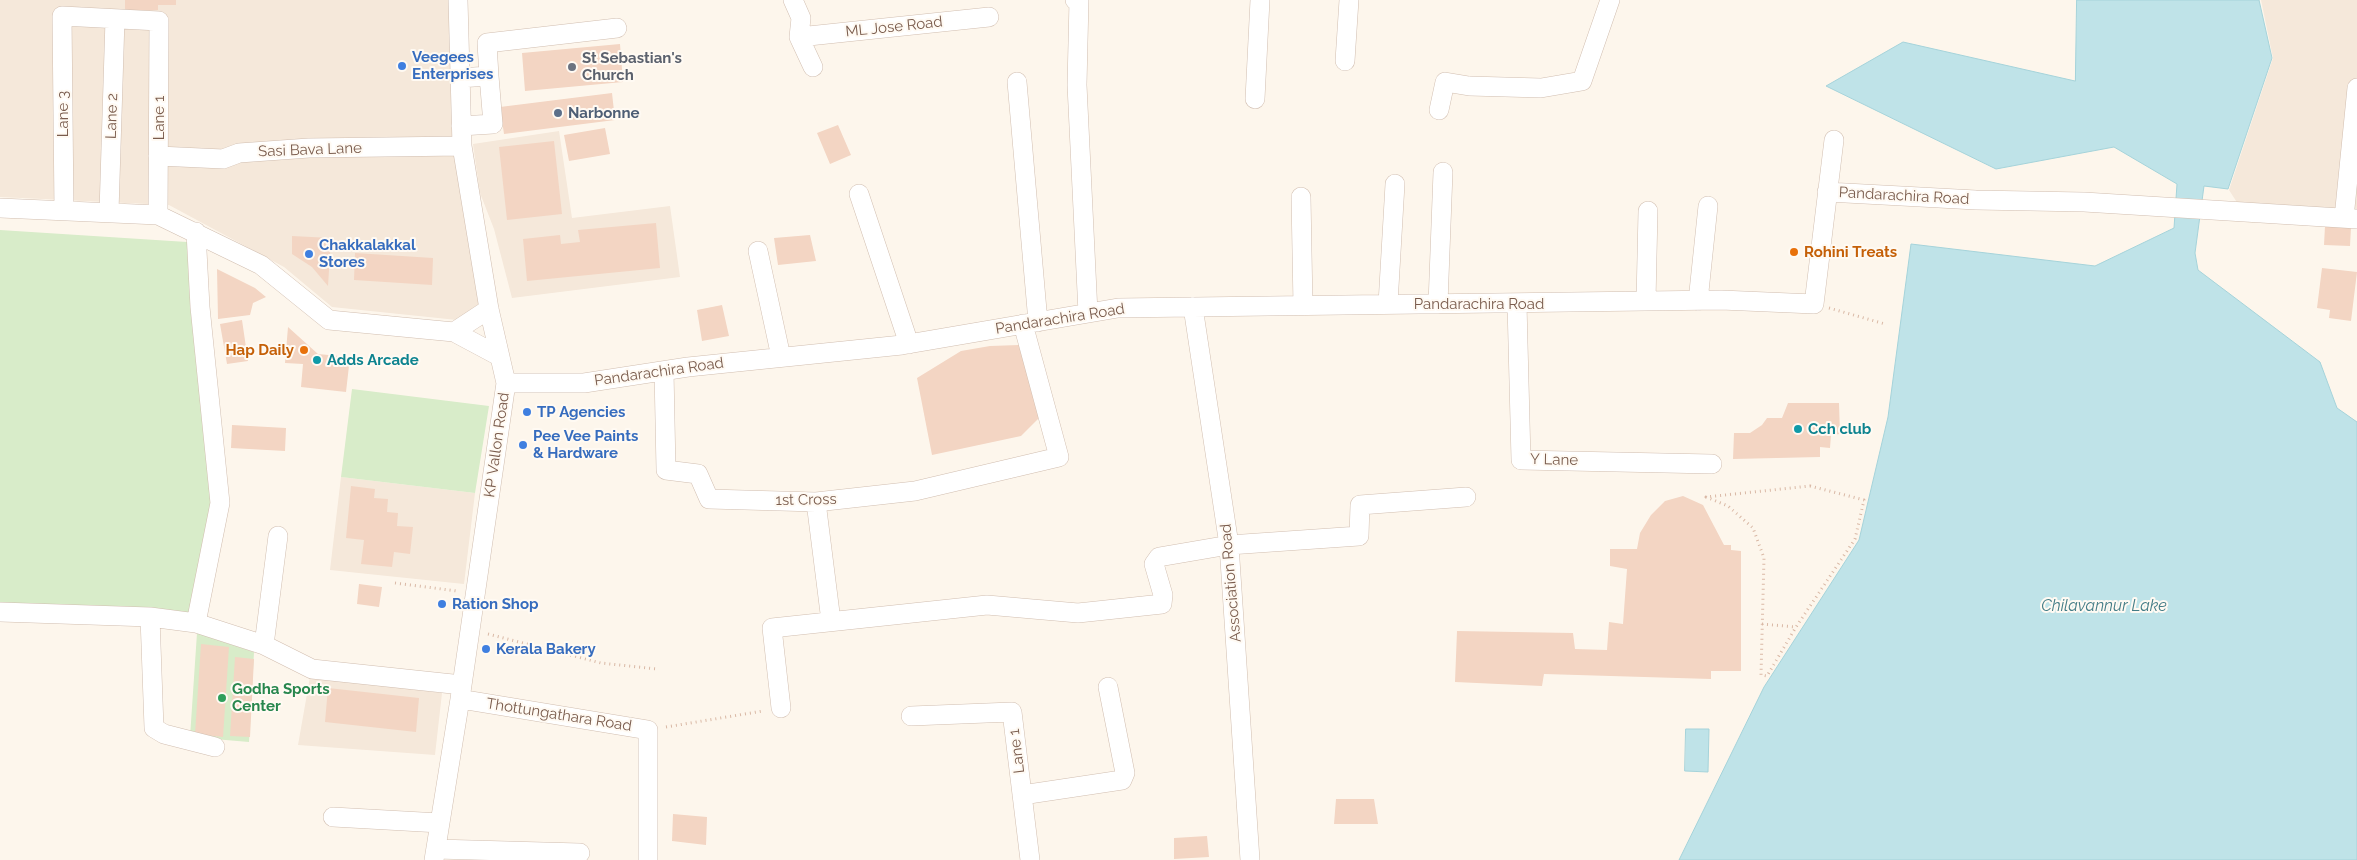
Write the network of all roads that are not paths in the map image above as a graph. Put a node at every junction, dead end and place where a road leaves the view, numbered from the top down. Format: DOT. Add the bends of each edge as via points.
graph roads {
  1 [pos="458,0"];
  2 [pos="793,0"];
  3 [pos="1075,0"];
  4 [pos="1260,0"];
  5 [pos="1348,0"];
  6 [pos="1610,0"];
  7 [pos="989,17"];
  8 [pos="115,19"];
  9 [pos="617,28"];
  10 [pos="799,37"];
  11 [pos="1346,61"];
  12 [pos="813,68"];
  13 [pos="489,76"];
  14 [pos="459,78"];
  15 [pos="1017,82"];
  16 [pos="2357,88"];
  17 [pos="1255,99"];
  18 [pos="1439,110"];
  19 [pos="461,126"];
  20 [pos="1834,140"];
  21 [pos="462,146"];
  22 [pos="158,156"];
  23 [pos="1443,172"];
  24 [pos="1396,184"];
  25 [pos="1828,192"];
  26 [pos="859,194"];
  27 [pos="1302,197"];
  28 [pos="1708,206"];
  29 [pos="0,208"];
  30 [pos="64,211"];
  31 [pos="1648,211"];
  32 [pos="109,212"];
  33 [pos="158,215"];
  34 [pos="2350,219"];
  35 [pos="196,232"];
  36 [pos="758,251"];
  37 [pos="1646,301"];
  38 [pos="1698,301"];
  39 [pos="1388,304"];
  40 [pos="1438,304"];
  41 [pos="1517,304"];
  42 [pos="1303,306"];
  43 [pos="1193,307"];
  44 [pos="489,309"];
  45 [pos="1088,313"];
  46 [pos="1030,323"];
  47 [pos="454,332"];
  48 [pos="909,344"];
  49 [pos="499,356"];
  50 [pos="781,357"];
  51 [pos="664,371"];
  52 [pos="506,383"];
  53 [pos="1712,464"];
  54 [pos="1466,497"];
  55 [pos="816,502"];
  56 [pos="278,536"];
  57 [pos="1229,545"];
  58 [pos="0,612"];
  59 [pos="150,618"];
  60 [pos="831,621"];
  61 [pos="196,623"];
  62 [pos="264,645"];
  63 [pos="1108,687"];
  64 [pos="461,692"];
  65 [pos="780,708"];
  66 [pos="911,716"];
  67 [pos="215,747"];
  68 [pos="1022,795"];
  69 [pos="333,816"];
  70 [pos="440,823"];
  71 [pos="580,853"];
  72 [pos="435,854"];
  73 [pos="648,860"];
  74 [pos="1030,860"];
  75 [pos="1250,860"];
  1 -- 14 [label="street, KP Vallon Road"];
  2 -- 10 [label="street" via="801,18"];
  3 -- 45 [label="street" via="1079,0 1077,86"];
  4 -- 17 [label="street"];
  5 -- 11 [label="street"];
  6 -- 18 [label="street" via="1582,82 1541,88 1445,82"];
  7 -- 10 [label="street, ML Jose Road"];
  8 -- 22 [label="street, Lane 1" via="159,21"];
  8 -- 30 [label="street, Lane 3" via="62,16"];
  8 -- 32 [label="street, Lane 2"];
  9 -- 13 [label="street" via="487,43"];
  10 -- 12 [label="street"];
  13 -- 14 [label="street"];
  13 -- 19 [label="street" via="493,124"];
  14 -- 19 [label="street, KP Vallon Road"];
  15 -- 46 [label="street"];
  16 -- 34 [label="street"];
  19 -- 21 [label="street, KP Vallon Road"];
  20 -- 25 [label="street"];
  21 -- 22 [label="street, Sasi Bava Lane" via="277,150 239,153 223,159"];
  21 -- 44 [label="street, KP Vallon Road"];
  22 -- 33 [label="street, Lane 1"];
  23 -- 40 [label="street"];
  24 -- 39 [label="street"];
  25 -- 34 [label="street, Pandarachira Road" via="2166,206"];
  25 -- 38 [label="street, Pandarachira Road" via="1814,304"];
  26 -- 48 [label="street"];
  27 -- 42 [label="street"];
  28 -- 38 [label="street"];
  29 -- 30 [label="street"];
  30 -- 32 [label="street"];
  31 -- 37 [label="street"];
  32 -- 33 [label="street"];
  33 -- 35 [label="street"];
  35 -- 47 [label="street" via="261,265 329,320"];
  35 -- 61 [label="street" via="200,307 220,503"];
  36 -- 50 [label="street"];
  37 -- 38 [label="street, Pandarachira Road"];
  37 -- 41 [label="street, Pandarachira Road"];
  39 -- 40 [label="street, Pandarachira Road"];
  39 -- 42 [label="street, Pandarachira Road"];
  40 -- 41 [label="street, Pandarachira Road"];
  41 -- 53 [label="street, Y Lane" via="1521,460"];
  42 -- 43 [label="street, Pandarachira Road"];
  43 -- 45 [label="street, Pandarachira Road" via="1118,308"];
  43 -- 57 [label="street, Association Road"];
  44 -- 47 [label="street"];
  44 -- 49 [label="street, KP Vallon Road"];
  45 -- 46 [label="street, Pandarachira Road"];
  46 -- 48 [label="street, Pandarachira Road"];
  46 -- 55 [label="street, 1st Cross" via="1059,457 916,491"];
  47 -- 49 [label="street"];
  48 -- 50 [label="street, Pandarachira Road"];
  49 -- 52 [label="street, KP Vallon Road"];
  50 -- 51 [label="street, Pandarachira Road"];
  51 -- 52 [label="street, Pandarachira Road" via="584,383"];
  51 -- 55 [label="street, 1st Cross" via="666,470 698,474 709,499"];
  52 -- 64 [label="street, KP Vallon Road"];
  54 -- 57 [label="street" via="1360,505 1358,536"];
  55 -- 60 [label="street"];
  56 -- 62 [label="street"];
  57 -- 60 [label="street" via="1159,557 1154,564 1163,595 1162,604 1078,613 987,605"];
  57 -- 75 [label="street, Association Road"];
  58 -- 59 [label="street, Thottungathara Road"];
  59 -- 61 [label="street, Thottungathara Road"];
  59 -- 67 [label="street" via="154,728 164,734"];
  60 -- 65 [label="street" via="772,628"];
  61 -- 62 [label="street, Thottungathara Road"];
  62 -- 64 [label="street, Thottungathara Road" via="312,669"];
  63 -- 68 [label="street" via="1124,773 1122,780"];
  64 -- 70 [label="street, KP Vallon Road"];
  64 -- 73 [label="street, Thottungathara Road" via="648,730"];
  66 -- 68 [label="street, Lane 1" via="1012,712"];
  68 -- 74 [label="street, Lane 1"];
  69 -- 70 [label="street"];
  70 -- 72 [label="street, KP Vallon Road"];
  71 -- 72 [label="street"];
}
